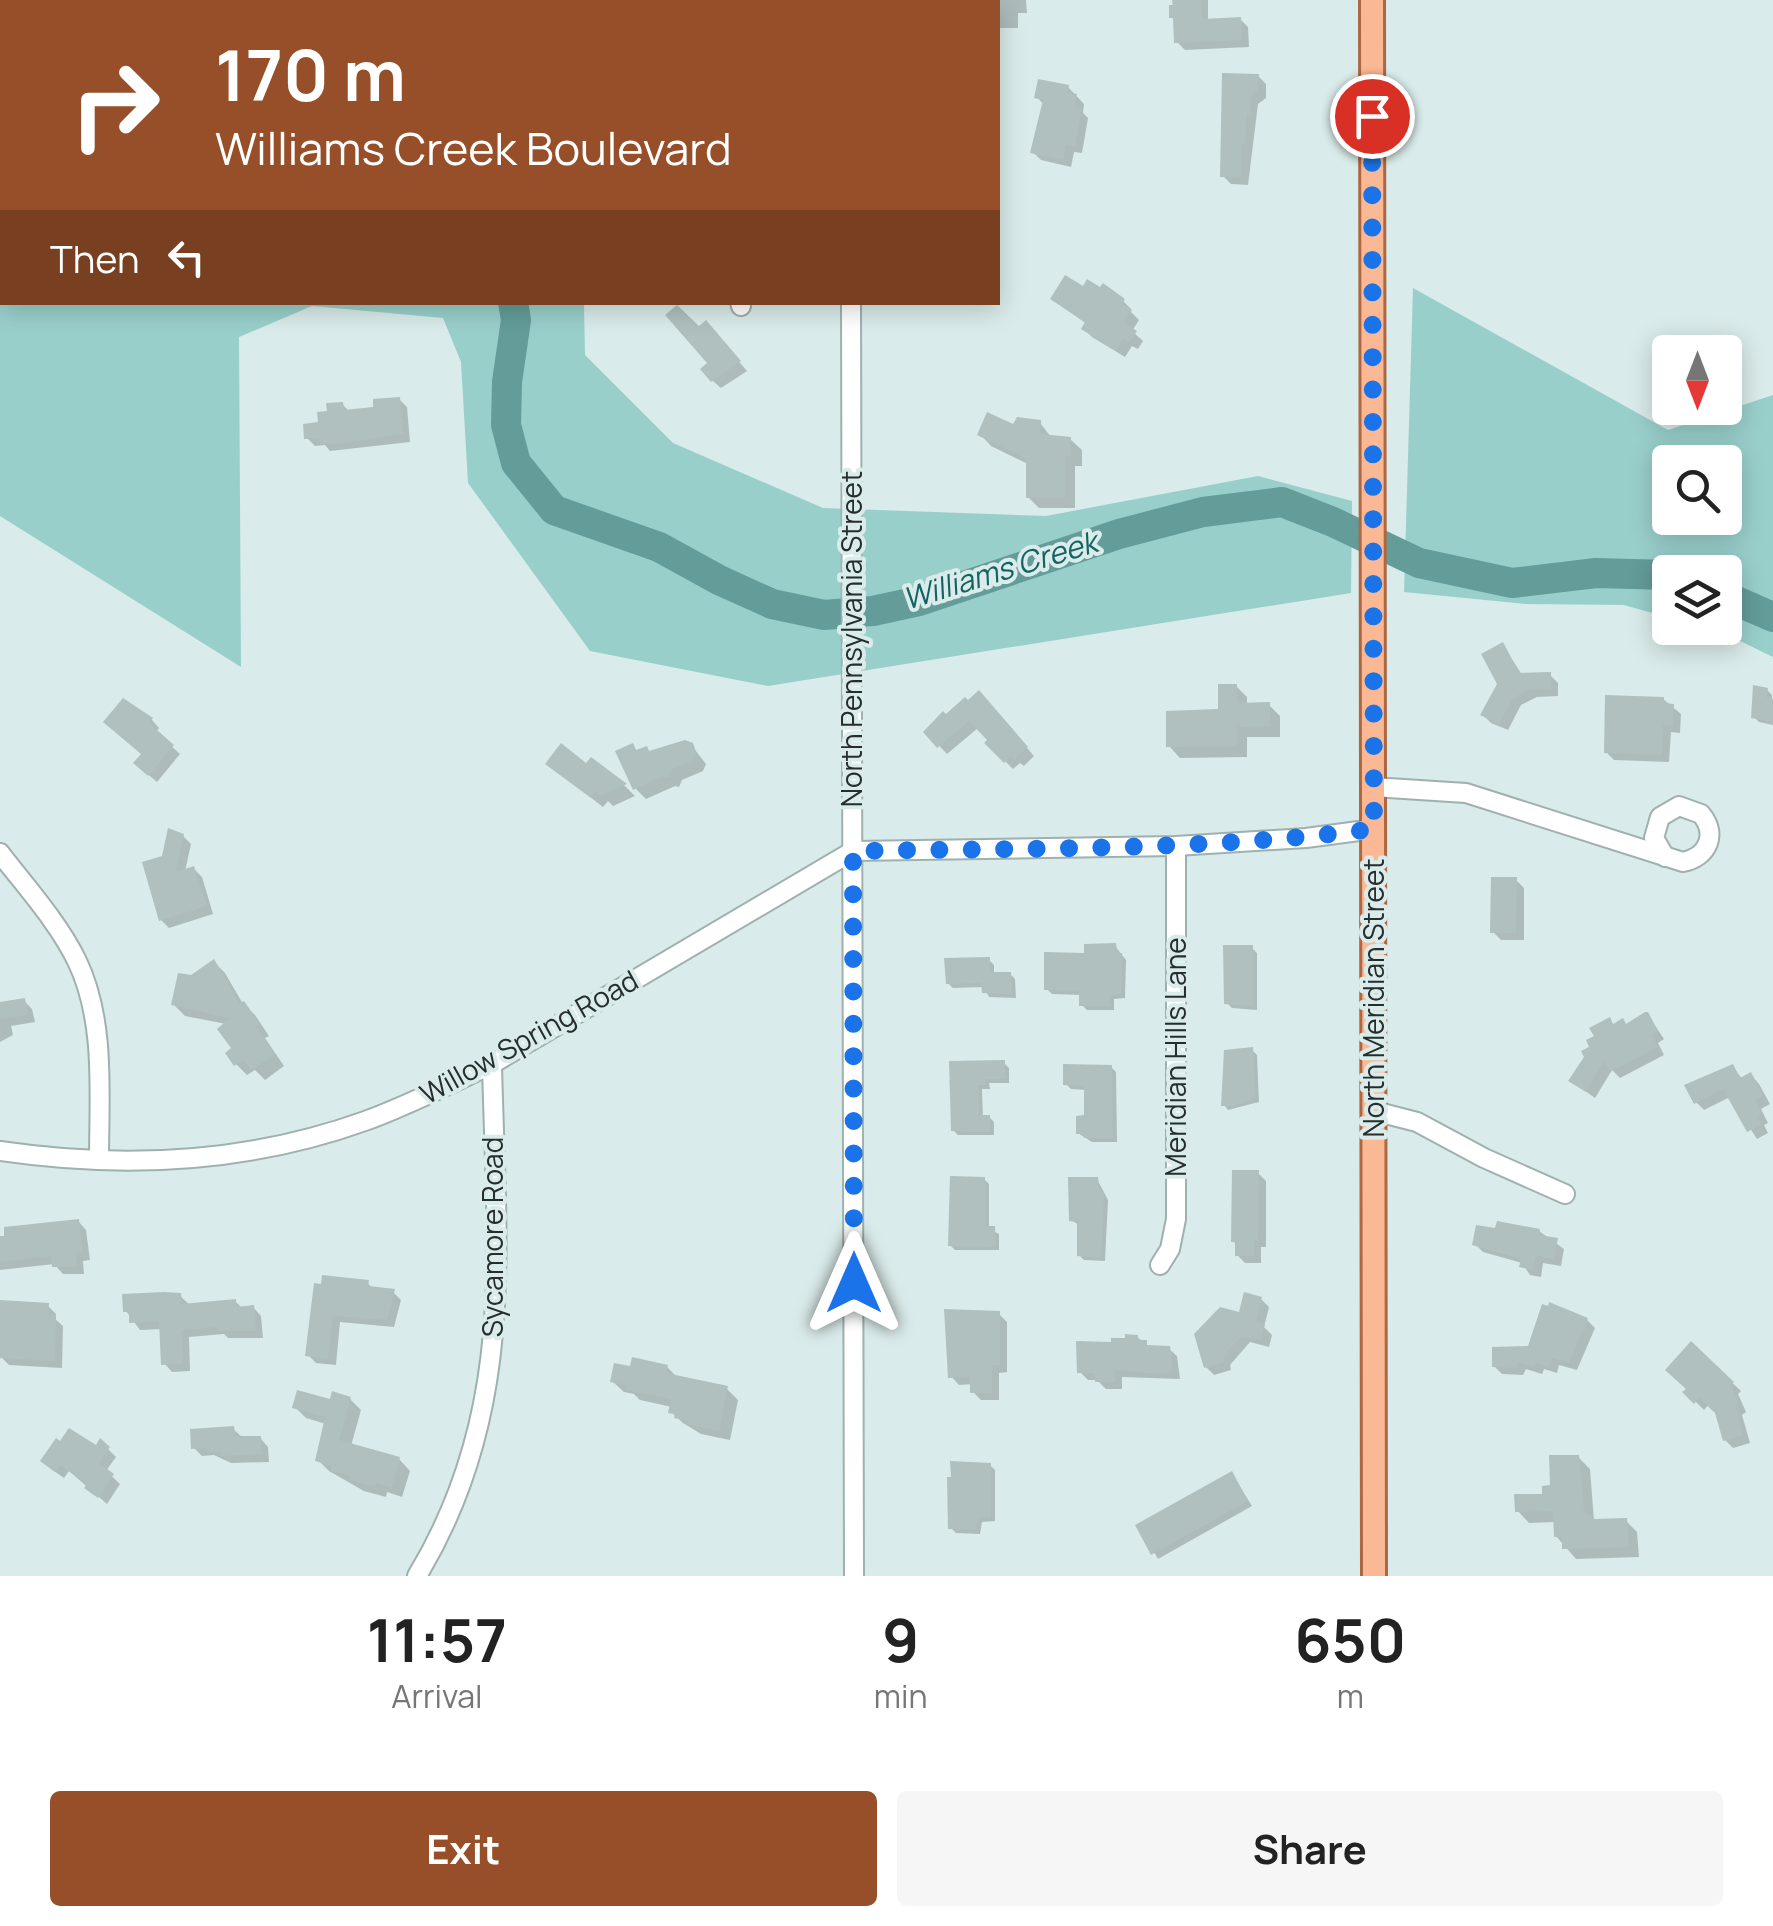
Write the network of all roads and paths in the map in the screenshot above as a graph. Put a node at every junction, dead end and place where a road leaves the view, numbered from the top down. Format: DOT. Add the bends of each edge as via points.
graph roads {
  1 [pos="1372,0"];
  2 [pos="850,305"];
  3 [pos="1373,787"];
  4 [pos="1374,829"];
  5 [pos="1176,846"];
  6 [pos="853,851"];
  7 [pos="0,853"];
  8 [pos="1665,857"];
  9 [pos="492,1064"];
  10 [pos="1374,1112"];
  11 [pos="0,1150"];
  12 [pos="99,1160"];
  13 [pos="1566,1194"];
  14 [pos="1160,1265"];
  15 [pos="417,1576"];
  16 [pos="854,1576"];
  17 [pos="1374,1576"];
  1 -- 3 [label="main road, North Meridian Street"];
  2 -- 6 [label="street, North Pennsylvania Street"];
  3 -- 4 [label="main road, North Meridian Street"];
  3 -- 8 [label="street" via="1466,793"];
  4 -- 5 [label="street"];
  4 -- 10 [label="main road, North Meridian Street"];
  5 -- 6 [label="street"];
  5 -- 14 [label="street, Meridian Hills Lane" via="1176,1219"];
  6 -- 9 [label="street, Willow Spring Road"];
  6 -- 16 [label="street, North Pennsylvania Street"];
  7 -- 12 [label="street" via="62,934 87,987 96,1037"];
  9 -- 12 [label="street, Willow Spring Road" via="397,1109 314,1137 170,1160"];
  9 -- 15 [label="street, Sycamore Road" via="498,1304 493,1358 463,1482"];
  10 -- 13 [label="street" via="1417,1122"];
  10 -- 17 [label="main road, North Meridian Street"];
  11 -- 12 [label="street, Willow Spring Road"];
}
